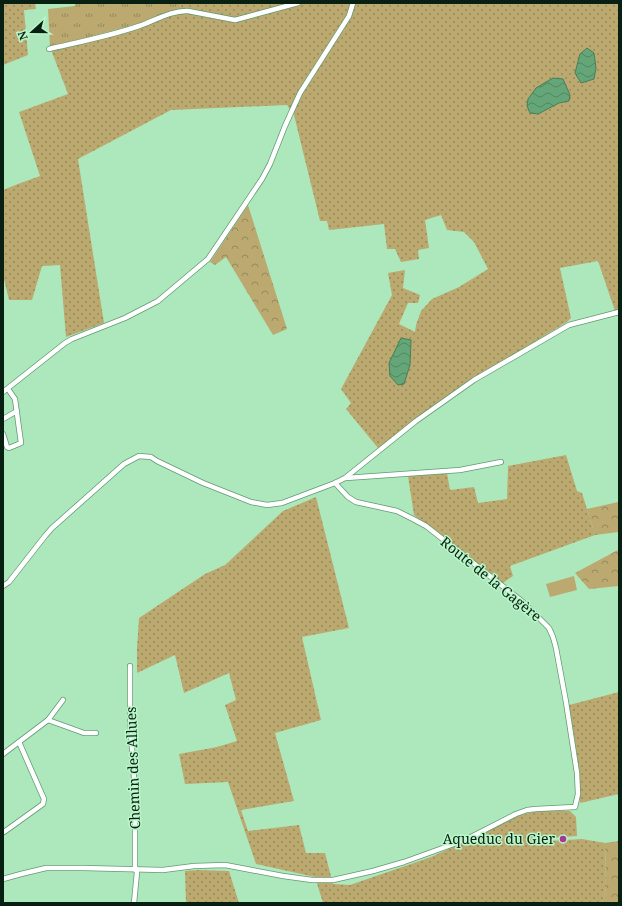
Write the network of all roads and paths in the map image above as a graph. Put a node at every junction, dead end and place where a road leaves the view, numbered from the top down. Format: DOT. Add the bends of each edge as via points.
graph roads {
  1 [pos="298,3"];
  2 [pos="353,3"];
  3 [pos="49,49"];
  4 [pos="619,312"];
  5 [pos="8,389"];
  6 [pos="3,392"];
  7 [pos="17,411"];
  8 [pos="3,419"];
  9 [pos="3,434"];
  10 [pos="501,462"];
  11 [pos="345,478"];
  12 [pos="335,483"];
  13 [pos="3,586"];
  14 [pos="130,666"];
  15 [pos="63,700"];
  16 [pos="48,720"];
  17 [pos="96,732"];
  18 [pos="19,742"];
  19 [pos="3,754"];
  20 [pos="3,832"];
  21 [pos="135,869"];
  22 [pos="3,879"];
  23 [pos="134,903"];
  1 -- 3 [label="street" via="235,20 181,10 139,26"];
  2 -- 5 [label="street" via="350,16 300,93 262,179 208,259 158,301 65,343"];
  4 -- 11 [label="street" via="569,325 474,380 416,421"];
  5 -- 6 [label="street"];
  5 -- 7 [label="street" via="15,399"];
  7 -- 8 [label="street"];
  7 -- 9 [label="street" via="21,443 9,448"];
  10 -- 11 [label="street" via="460,470"];
  11 -- 12 [label="street"];
  12 -- 13 [label="street" via="282,503 251,502 203,483 151,457 139,456 124,464 52,528 9,582"];
  12 -- 21 [label="street, Route de la Gagère" via="356,502 397,511 426,526 524,602 549,628 556,648 577,773 578,794 575,808 528,810 451,845 404,862 333,880 283,876 225,865 163,870"];
  14 -- 21 [label="street, Chemin des Allues"];
  15 -- 16 [label="street"];
  16 -- 17 [label="street" via="84,733"];
  16 -- 18 [label="street"];
  18 -- 19 [label="street"];
  18 -- 20 [label="street" via="44,799 43,804"];
  21 -- 22 [label="street" via="46,868"];
  21 -- 23 [label="street, Chemin des Allues" via="137,872"];
}
